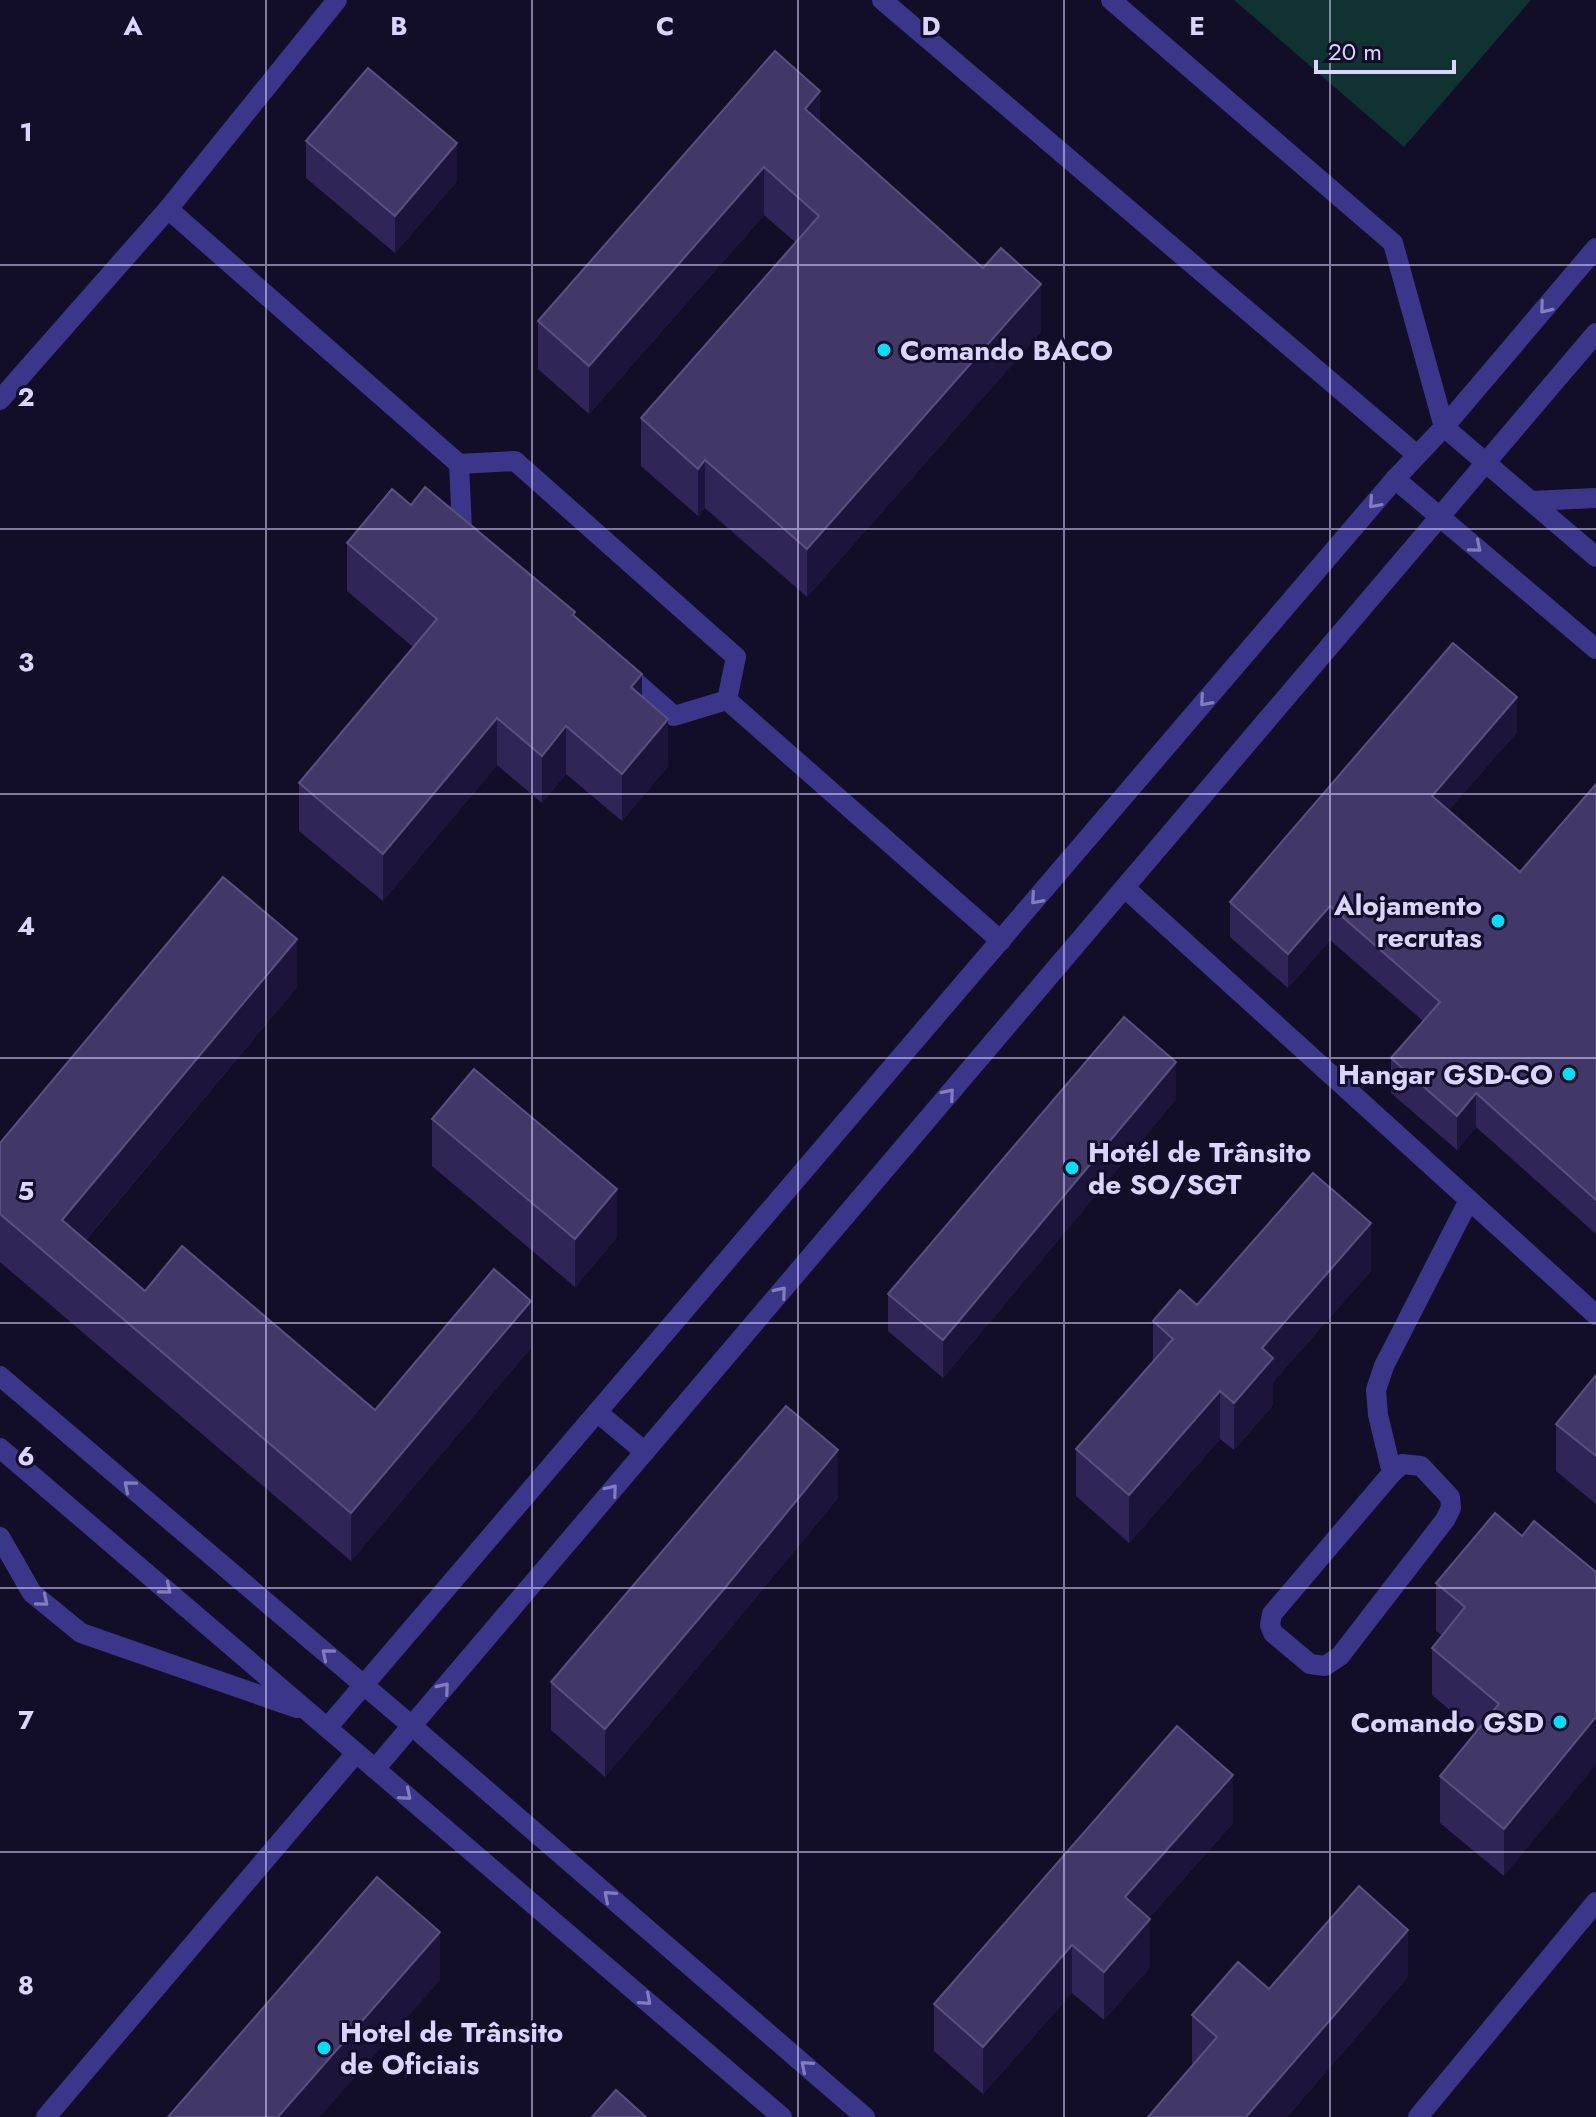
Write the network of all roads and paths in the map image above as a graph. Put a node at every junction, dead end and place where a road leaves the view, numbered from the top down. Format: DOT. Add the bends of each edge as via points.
graph roads {
  1 [pos="337,0"];
  2 [pos="882,0"];
  3 [pos="1111,0"];
  4 [pos="168,209"];
  5 [pos="1596,248"];
  6 [pos="1596,333"];
  7 [pos="0,400"];
  8 [pos="1444,427"];
  9 [pos="1417,455"];
  10 [pos="1486,462"];
  11 [pos="459,464"];
  12 [pos="1395,479"];
  13 [pos="1596,498"];
  14 [pos="1531,501"];
  15 [pos="1440,516"];
  16 [pos="485,550"];
  17 [pos="1596,557"];
  18 [pos="1596,649"];
  19 [pos="603,654"];
  20 [pos="727,700"];
  21 [pos="1125,888"];
  22 [pos="1001,941"];
  23 [pos="1469,1200"];
  24 [pos="1596,1315"];
  25 [pos="0,1376"];
  26 [pos="597,1412"];
  27 [pos="0,1448"];
  28 [pos="645,1452"];
  29 [pos="1392,1473"];
  30 [pos="0,1537"];
  31 [pos="364,1685"];
  32 [pos="310,1712"];
  33 [pos="412,1726"];
  34 [pos="327,1728"];
  35 [pos="356,1753"];
  36 [pos="375,1769"];
  37 [pos="1596,1902"];
  38 [pos="46,2117"];
  39 [pos="782,2117"];
  40 [pos="865,2117"];
  41 [pos="1418,2117"];
  1 -- 4 [label="lane"];
  2 -- 9 [label="lane"];
  3 -- 8 [label="lane" via="1393,243"];
  4 -- 7 [label="lane"];
  4 -- 11 [label="lane"];
  5 -- 8 [label="lane, one-way"];
  6 -- 10 [label="lane"];
  8 -- 9 [label="lane"];
  8 -- 10 [label="lane"];
  9 -- 12 [label="lane"];
  10 -- 14 [label="lane"];
  10 -- 15 [label="lane"];
  11 -- 16 [label="lane" via="462,529"];
  11 -- 20 [label="lane" via="515,461 736,657"];
  12 -- 15 [label="lane"];
  12 -- 22 [label="lane, one-way"];
  13 -- 14 [label="lane"];
  14 -- 17 [label="lane"];
  15 -- 18 [label="lane, one-way"];
  15 -- 21 [label="lane"];
  19 -- 20 [label="lane" via="674,716"];
  20 -- 22 [label="lane"];
  21 -- 23 [label="lane"];
  28 -- 21 [label="lane, one-way"];
  22 -- 26 [label="lane"];
  23 -- 24 [label="lane"];
  23 -- 29 [label="lane" via="1376,1390"];
  31 -- 25 [label="lane, one-way"];
  26 -- 28 [label="lane"];
  26 -- 31 [label="lane"];
  27 -- 32 [label="lane, one-way"];
  33 -- 28 [label="lane, one-way"];
  29 -- 29 [label="lane" via="1402,1464 1421,1466 1450,1497 1451,1508 1340,1656 1325,1666 1310,1664 1273,1633 1272,1614"];
  30 -- 32 [label="lane, one-way" via="32,1593 81,1633"];
  31 -- 33 [label="lane"];
  31 -- 34 [label="lane"];
  32 -- 34 [label="lane"];
  33 -- 36 [label="lane"];
  40 -- 33 [label="lane, one-way"];
  34 -- 35 [label="lane"];
  35 -- 36 [label="lane"];
  35 -- 38 [label="lane"];
  36 -- 39 [label="lane, one-way"];
  37 -- 41 [label="lane"];
}
